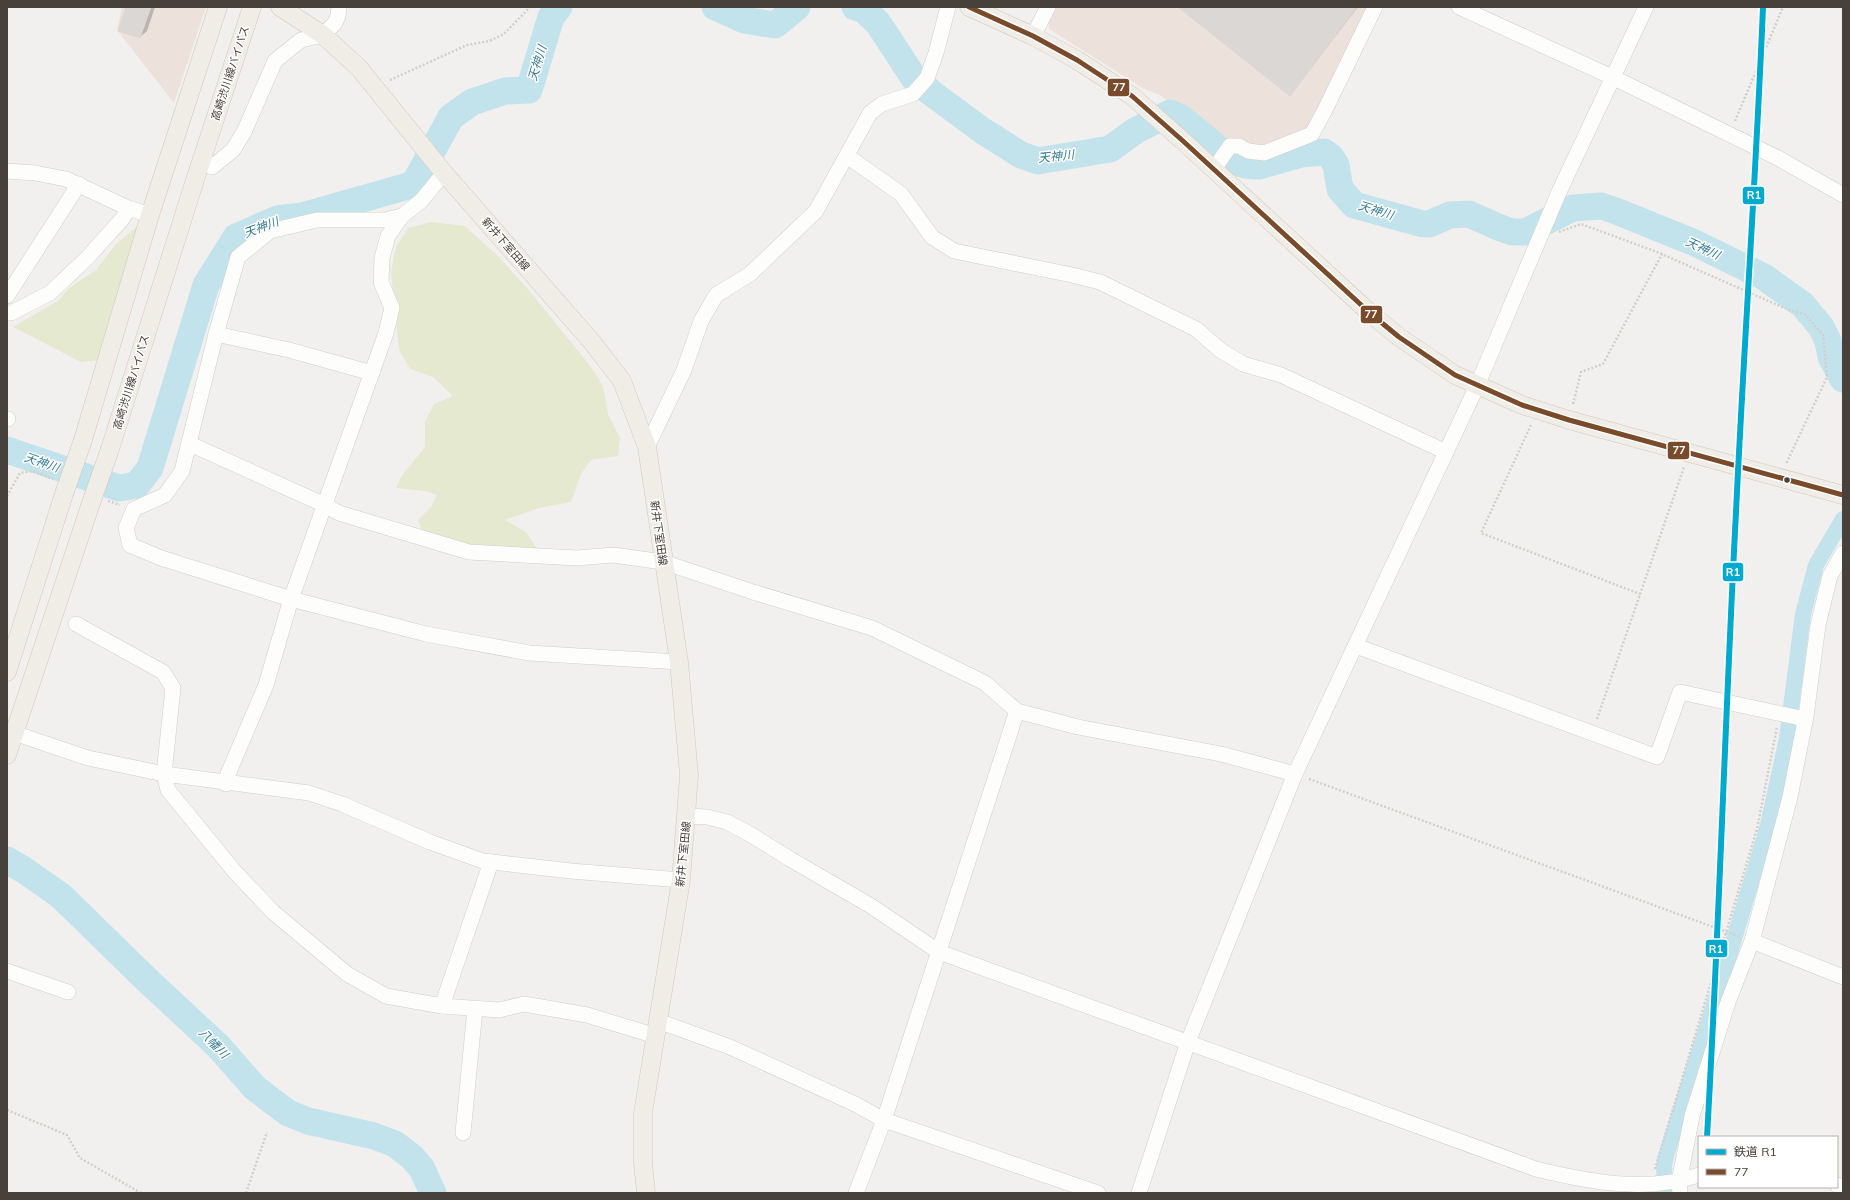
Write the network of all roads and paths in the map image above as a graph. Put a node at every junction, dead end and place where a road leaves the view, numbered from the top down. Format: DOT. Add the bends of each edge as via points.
graph roads {
  1 [pos="218,7"];
  2 [pos="252,7"];
  3 [pos="280,7"];
  4 [pos="339,7"];
  5 [pos="530,7"];
  6 [pos="948,7"];
  7 [pos="969,7"];
  8 [pos="1048,7"];
  9 [pos="1375,7"];
  10 [pos="1459,7"];
  11 [pos="1646,7"];
  12 [pos="1783,7"];
  13 [pos="323,35"];
  14 [pos="1033,36"];
  15 [pos="1612,76"];
  16 [pos="376,89"];
  17 [pos="1730,134"];
  18 [pos="846,156"];
  19 [pos="212,167"];
  20 [pos="1214,169"];
  21 [pos="7,171"];
  22 [pos="444,174"];
  23 [pos="79,184"];
  24 [pos="1843,195"];
  25 [pos="128,208"];
  26 [pos="150,215"];
  27 [pos="402,216"];
  28 [pos="1540,239"];
  29 [pos="1662,254"];
  30 [pos="7,296"];
  31 [pos="7,313"];
  32 [pos="216,334"];
  33 [pos="372,373"];
  34 [pos="1477,386"];
  35 [pos="1538,410"];
  36 [pos="1569,420"];
  37 [pos="190,444"];
  38 [pos="647,447"];
  39 [pos="1446,452"];
  40 [pos="1690,452"];
  41 [pos="1779,477"];
  42 [pos="1843,495"];
  43 [pos="325,505"];
  44 [pos="1843,553"];
  45 [pos="663,562"];
  46 [pos="1640,594"];
  47 [pos="291,599"];
  48 [pos="76,624"];
  49 [pos="1356,646"];
  50 [pos="679,662"];
  51 [pos="7,672"];
  52 [pos="1018,711"];
  53 [pos="1790,716"];
  54 [pos="14,721"];
  55 [pos="1592,733"];
  56 [pos="7,755"];
  57 [pos="164,774"];
  58 [pos="1296,774"];
  59 [pos="226,784"];
  60 [pos="687,816"];
  61 [pos="491,862"];
  62 [pos="681,880"];
  63 [pos="1725,931"];
  64 [pos="1752,941"];
  65 [pos="939,952"];
  66 [pos="7,971"];
  67 [pos="1843,977"];
  68 [pos="68,992"];
  69 [pos="442,1006"];
  70 [pos="475,1009"];
  71 [pos="657,1028"];
  72 [pos="1188,1042"];
  73 [pos="7,1110"];
  74 [pos="884,1120"];
  75 [pos="267,1132"];
  76 [pos="463,1133"];
  77 [pos="1698,1176"];
  78 [pos="1651,1184"];
  79 [pos="1680,1187"];
  80 [pos="141,1193"];
  81 [pos="246,1193"];
  82 [pos="646,1193"];
  83 [pos="856,1193"];
  84 [pos="1098,1193"];
  85 [pos="1140,1193"];
  1 -- 26 [label="main road"];
  2 -- 54 [label="main road, 高崎渋川線バイパス, bridge" via="110,449"];
  3 -- 13 [label="main road, 新井下室田線"];
  4 -- 13 [label="street" via="335,23"];
  5 -- 16 [label="path" via="504,34 467,45 395,77"];
  6 -- 18 [label="street" via="927,78 913,94 882,104 870,113"];
  7 -- 14 [label="main road"];
  8 -- 14 [label="street"];
  9 -- 20 [label="street" via="1312,134 1264,153 1230,146"];
  10 -- 15 [label="street"];
  11 -- 15 [label="street"];
  12 -- 17 [label="path"];
  13 -- 16 [label="main road, 新井下室田線" via="359,68"];
  13 -- 19 [label="street" via="301,40 275,61 244,132 232,150"];
  14 -- 20 [label="main road" via="1077,60 1132,96"];
  15 -- 17 [label="street"];
  15 -- 28 [label="street"];
  16 -- 22 [label="main road, 新井下室田線"];
  17 -- 24 [label="street"];
  18 -- 38 [label="street" via="816,211 750,274 716,295 701,321 684,370"];
  18 -- 39 [label="street" via="901,194 932,237 954,251 1100,282 1196,329 1220,350 1243,364 1281,375"];
  20 -- 34 [label="main road" via="1393,332 1427,358"];
  21 -- 23 [label="street" via="35,173"];
  22 -- 27 [label="street" via="421,201"];
  22 -- 38 [label="main road, 新井下室田線" via="618,375"];
  23 -- 25 [label="street"];
  23 -- 30 [label="street"];
  25 -- 26 [label="street"];
  25 -- 31 [label="street" via="123,218 87,258 50,293"];
  26 -- 51 [label="main road, bridge" via="82,440"];
  27 -- 32 [label="street" via="385,220 316,220 270,231 238,257"];
  27 -- 33 [label="street" via="388,236 382,258 381,282 392,308"];
  28 -- 29 [label="path" via="1581,224"];
  28 -- 34 [label="street"];
  29 -- 36 [label="path" via="1603,364 1581,372"];
  29 -- 41 [label="path" via="1789,310 1805,314 1823,335 1827,378"];
  32 -- 33 [label="street" via="289,350"];
  32 -- 37 [label="street"];
  33 -- 43 [label="street"];
  34 -- 35 [label="main road"];
  34 -- 39 [label="street"];
  35 -- 36 [label="main road"];
  35 -- 46 [label="path" via="1481,533"];
  36 -- 40 [label="main road"];
  37 -- 43 [label="street"];
  37 -- 47 [label="street" via="182,471 164,495 134,509 126,528 130,544 161,558"];
  38 -- 45 [label="main road, 新井下室田線"];
  39 -- 49 [label="street"];
  40 -- 41 [label="main road"];
  40 -- 46 [label="path"];
  41 -- 42 [label="main road"];
  43 -- 45 [label="street" via="339,513 470,552 577,558 613,555"];
  43 -- 47 [label="street"];
  44 -- 53 [label="street" via="1830,576"];
  45 -- 50 [label="main road, 新井下室田線"];
  45 -- 52 [label="street" via="872,628 985,683"];
  46 -- 55 [label="path"];
  47 -- 50 [label="street" via="426,634 529,653"];
  47 -- 59 [label="street" via="266,685"];
  48 -- 57 [label="street" via="162,672 172,688"];
  49 -- 55 [label="street"];
  49 -- 58 [label="street"];
  50 -- 60 [label="main road, 新井下室田線" via="689,775"];
  52 -- 58 [label="street" via="1078,727 1221,754"];
  52 -- 65 [label="street"];
  53 -- 55 [label="street" via="1680,692 1657,757"];
  53 -- 63 [label="path"];
  53 -- 64 [label="street" via="1790,797"];
  54 -- 56 [label="main road, 高崎渋川線バイパス"];
  54 -- 57 [label="street" via="88,758"];
  57 -- 59 [label="street"];
  57 -- 69 [label="street" via="168,790 235,872 273,912 347,974 386,996"];
  58 -- 63 [label="path"];
  58 -- 72 [label="street"];
  59 -- 61 [label="street" via="309,793 342,804 430,842"];
  60 -- 62 [label="main road, 新井下室田線"];
  60 -- 65 [label="street" via="708,817 727,822 748,833 871,906"];
  61 -- 62 [label="street"];
  61 -- 69 [label="street"];
  62 -- 71 [label="main road, 新井下室田線"];
  63 -- 64 [label="path"];
  63 -- 78 [label="path"];
  64 -- 67 [label="street"];
  64 -- 79 [label="street" via="1728,1002 1692,1116"];
  65 -- 72 [label="street"];
  65 -- 74 [label="street"];
  66 -- 68 [label="street"];
  69 -- 70 [label="street"];
  70 -- 71 [label="street" via="499,1010 524,1004"];
  70 -- 76 [label="street"];
  71 -- 74 [label="street" via="730,1047"];
  71 -- 82 [label="main road, 新井下室田線" via="643,1113 642,1163"];
  72 -- 78 [label="street" via="1536,1169 1587,1181"];
  72 -- 85 [label="street"];
  73 -- 80 [label="path" via="67,1135 80,1158"];
  74 -- 83 [label="street"];
  74 -- 84 [label="street"];
  75 -- 81 [label="path"];
  77 -- 79 [label="street"];
  78 -- 79 [label="street"];
}
